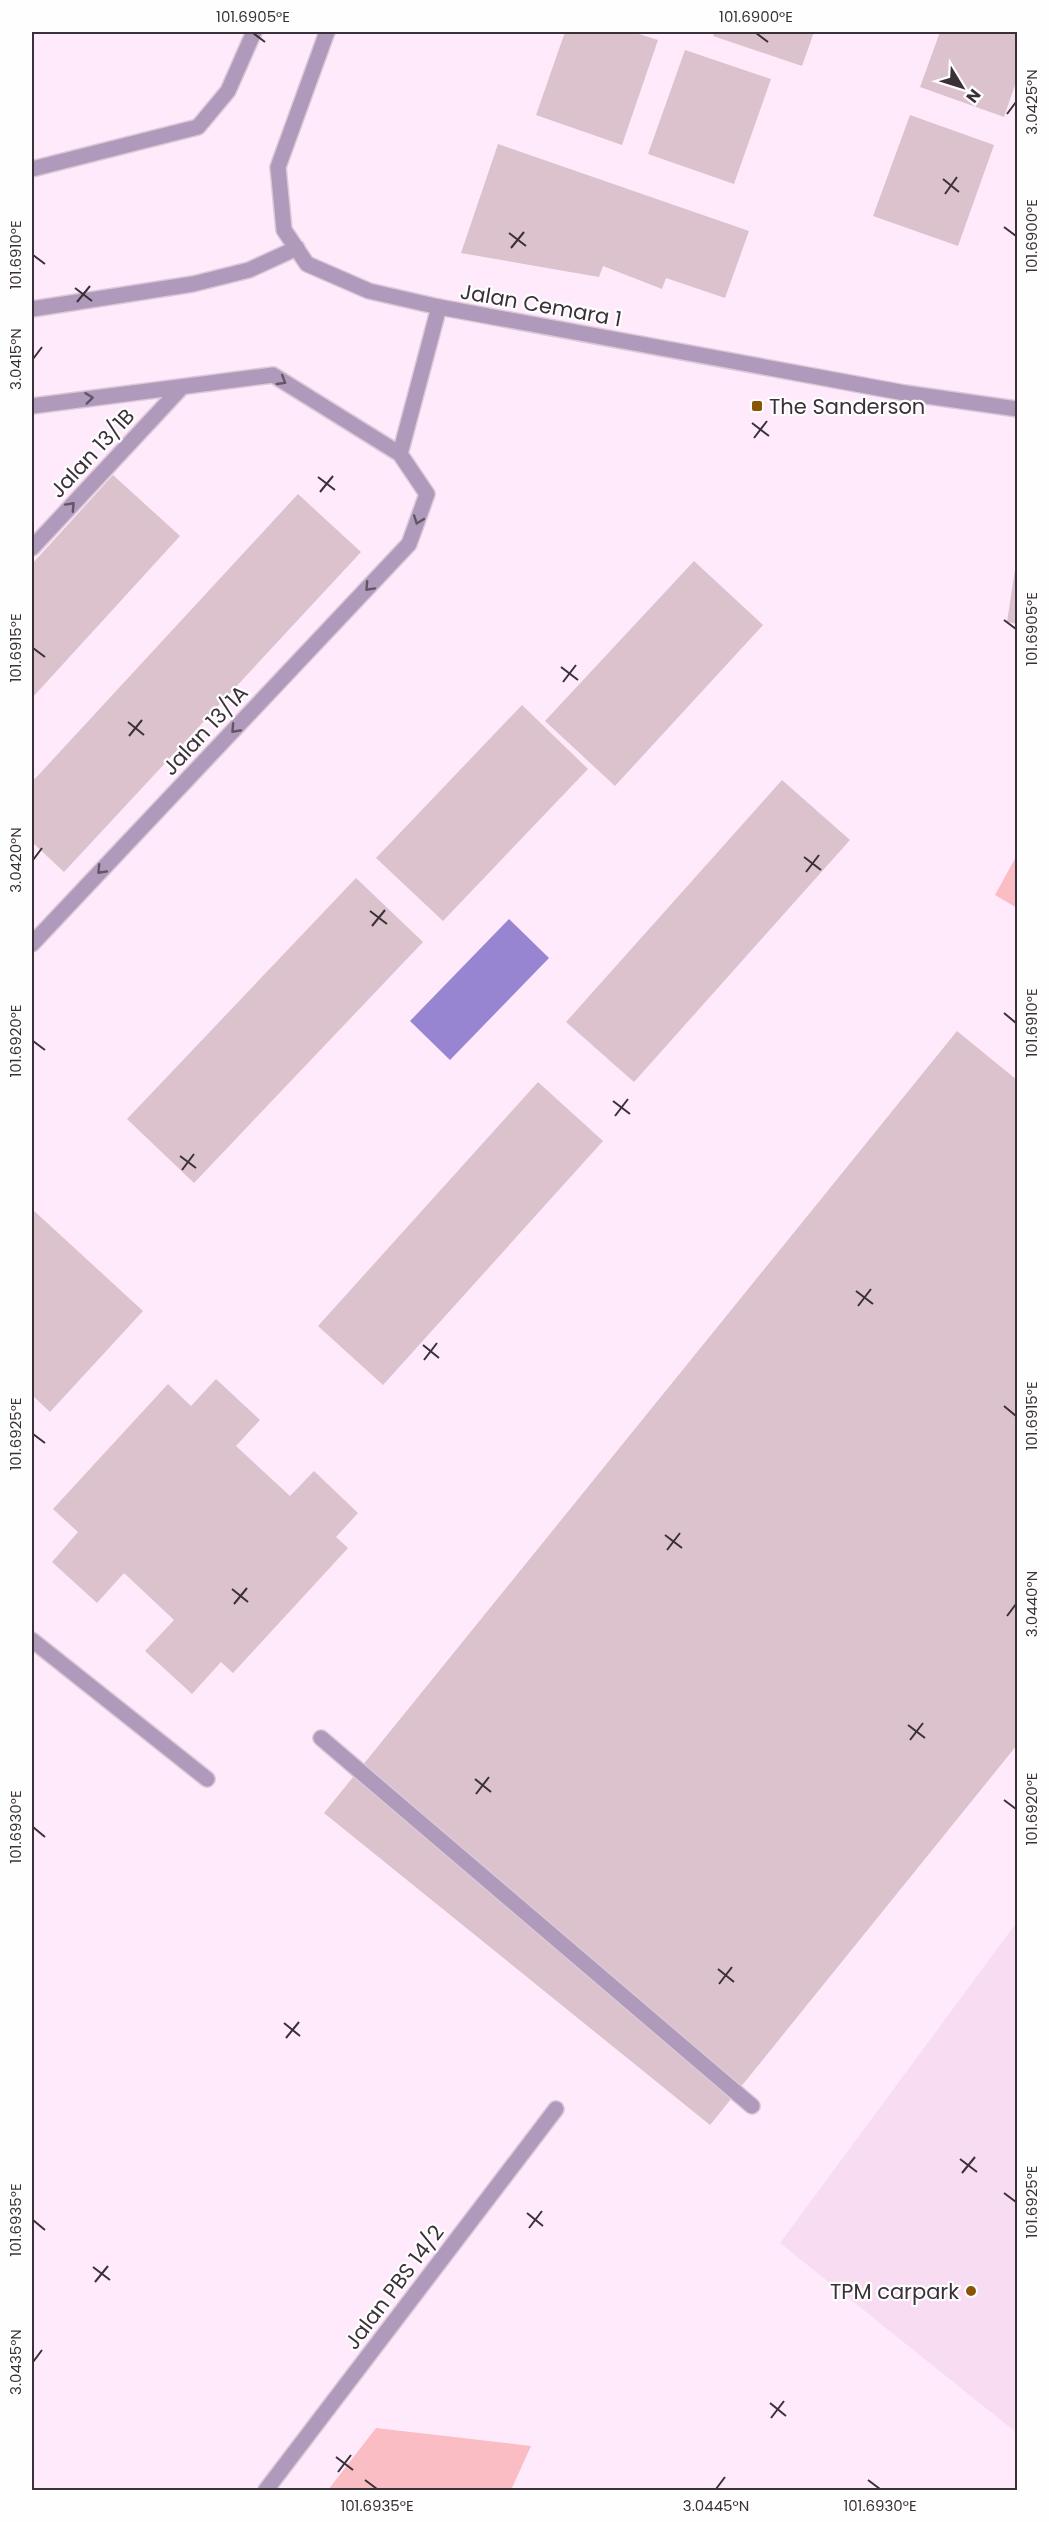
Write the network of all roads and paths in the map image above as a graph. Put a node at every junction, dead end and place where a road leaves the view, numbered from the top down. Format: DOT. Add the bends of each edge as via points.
graph roads {
  1 [pos="254,32"];
  2 [pos="327,32"];
  3 [pos="32,169"];
  4 [pos="297,248"];
  5 [pos="439,307"];
  6 [pos="32,309"];
  7 [pos="183,387"];
  8 [pos="32,406"];
  9 [pos="1017,409"];
  10 [pos="400,454"];
  11 [pos="32,548"];
  12 [pos="32,944"];
  13 [pos="32,1640"];
  14 [pos="321,1738"];
  15 [pos="207,1779"];
  16 [pos="752,2106"];
  17 [pos="556,2109"];
  18 [pos="266,2490"];
  1 -- 3 [label="street" via="228,91 198,127"];
  2 -- 4 [label="street, Jalan Cemara 1" via="278,167 284,230"];
  4 -- 5 [label="street, Jalan Cemara 1" via="307,264 369,291"];
  4 -- 6 [label="street" via="249,270 193,284"];
  5 -- 9 [label="street, Jalan Cemara 1" via="906,393"];
  5 -- 10 [label="street"];
  8 -- 7 [label="street, one-way"];
  7 -- 10 [label="street, one-way" via="273,375"];
  11 -- 7 [label="street, Jalan 13/1B, one-way"];
  10 -- 12 [label="street, Jalan 13/1A, one-way" via="427,494 409,544"];
  13 -- 15 [label="street"];
  14 -- 16 [label="street"];
  17 -- 18 [label="street, Jalan PBS 14/2"];
}
